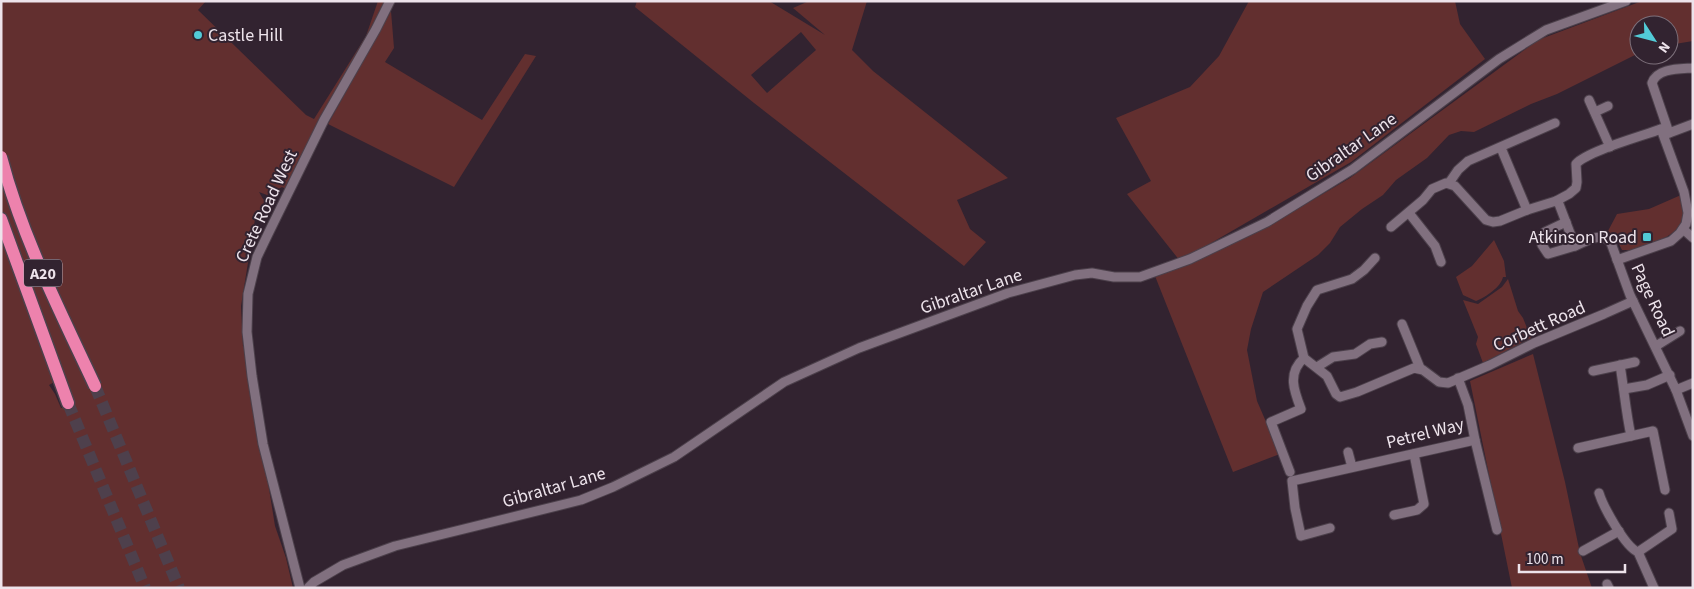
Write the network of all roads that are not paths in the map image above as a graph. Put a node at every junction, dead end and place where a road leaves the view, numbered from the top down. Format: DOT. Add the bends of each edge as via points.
graph roads {
  1 [pos="390,1"];
  2 [pos="1626,1"];
  3 [pos="1693,68"];
  4 [pos="1590,100"];
  5 [pos="1608,106"];
  6 [pos="1595,112"];
  7 [pos="1555,123"];
  8 [pos="1693,124"];
  9 [pos="1665,132"];
  10 [pos="1610,147"];
  11 [pos="1502,148"];
  12 [pos="1,157"];
  13 [pos="1450,183"];
  14 [pos="1556,201"];
  15 [pos="1527,210"];
  16 [pos="1409,213"];
  17 [pos="1,218"];
  18 [pos="1566,222"];
  19 [pos="1391,228"];
  20 [pos="1682,229"];
  21 [pos="1693,238"];
  22 [pos="1444,242"];
  23 [pos="1435,246"];
  24 [pos="1574,246"];
  25 [pos="1375,258"];
  26 [pos="1617,260"];
  27 [pos="1441,262"];
  28 [pos="1633,301"];
  29 [pos="1402,324"];
  30 [pos="1680,331"];
  31 [pos="1382,342"];
  32 [pos="1656,346"];
  33 [pos="1304,358"];
  34 [pos="1635,362"];
  35 [pos="1620,366"];
  36 [pos="1317,367"];
  37 [pos="1420,368"];
  38 [pos="1593,371"];
  39 [pos="1670,375"];
  40 [pos="1458,378"];
  41 [pos="1693,383"];
  42 [pos="95,386"];
  43 [pos="1624,389"];
  44 [pos="1676,390"];
  45 [pos="68,403"];
  46 [pos="1631,436"];
  47 [pos="1693,436"];
  48 [pos="1475,440"];
  49 [pos="1578,448"];
  50 [pos="1348,452"];
  51 [pos="1414,454"];
  52 [pos="1352,467"];
  53 [pos="1290,472"];
  54 [pos="1665,490"];
  55 [pos="1599,493"];
  56 [pos="1670,514"];
  57 [pos="1394,515"];
  58 [pos="1330,528"];
  59 [pos="1497,530"];
  60 [pos="1619,531"];
  61 [pos="1583,551"];
  62 [pos="1638,552"];
  63 [pos="300,588"];
  64 [pos="308,588"];
  65 [pos="1654,588"];
  1 -- 63 [label="street, Crete Road West" via="324,120 257,256 248,294 247,332 263,444"];
  2 -- 64 [label="street, Gibraltar Lane" via="1546,30 1499,59 1353,169 1267,222 1190,259 1140,277 1092,273 1075,275 1008,293 877,341 784,382 674,457 613,488 581,500 395,546 343,565"];
  3 -- 9 [label="street" via="1660,73 1652,81"];
  4 -- 6 [label="street"];
  5 -- 6 [label="street"];
  6 -- 10 [label="street"];
  7 -- 11 [label="street"];
  8 -- 9 [label="street"];
  9 -- 10 [label="street"];
  9 -- 20 [label="street" via="1688,209"];
  10 -- 14 [label="street" via="1579,161 1576,188"];
  11 -- 13 [label="street" via="1468,161"];
  11 -- 15 [label="street"];
  12 -- 42 [label="highway, A20, bridge" via="41,270"];
  13 -- 15 [label="street" via="1489,221 1500,221"];
  13 -- 16 [label="street" via="1435,186"];
  14 -- 15 [label="street"];
  14 -- 18 [label="street"];
  16 -- 19 [label="street"];
  16 -- 23 [label="street"];
  17 -- 45 [label="highway, A20"];
  18 -- 24 [label="street"];
  18 -- 24 [label="street, Page Road" via="1545,232 1541,237 1542,245 1548,254"];
  20 -- 21 [label="street"];
  20 -- 26 [label="street" via="1671,241"];
  22 -- 23 [label="street"];
  23 -- 27 [label="street"];
  24 -- 26 [label="street, Page Road" via="1604,237 1611,244"];
  25 -- 33 [label="street" via="1356,276 1314,293 1297,329"];
  26 -- 28 [label="street, Page Road"];
  28 -- 32 [label="street, Page Road"];
  28 -- 40 [label="street, Corbett Road"];
  29 -- 37 [label="street"];
  30 -- 32 [label="street"];
  31 -- 36 [label="street" via="1370,344 1355,354 1333,357"];
  32 -- 39 [label="street, Page Road"];
  33 -- 36 [label="street"];
  33 -- 53 [label="street" via="1297,366 1293,386 1301,409 1268,424"];
  34 -- 35 [label="street"];
  35 -- 38 [label="street"];
  35 -- 43 [label="street"];
  36 -- 37 [label="street" via="1340,397"];
  37 -- 40 [label="street, Corbett Road" via="1439,382 1448,383"];
  39 -- 43 [label="street" via="1647,385"];
  39 -- 44 [label="street, Page Road"];
  40 -- 48 [label="street, Petrel Way" via="1468,405"];
  41 -- 44 [label="street"];
  43 -- 46 [label="street"];
  44 -- 47 [label="street, Page Road"];
  46 -- 49 [label="street"];
  46 -- 54 [label="street" via="1653,431"];
  48 -- 51 [label="street, Petrel Way"];
  48 -- 59 [label="street" via="1491,516"];
  50 -- 52 [label="street"];
  51 -- 52 [label="street, Petrel Way"];
  51 -- 57 [label="street" via="1424,504 1417,510"];
  52 -- 58 [label="street, Petrel Way" via="1292,481 1301,536"];
  55 -- 60 [label="street"];
  56 -- 62 [label="street" via="1672,529"];
  60 -- 61 [label="street"];
  60 -- 62 [label="street" via="1630,547"];
  62 -- 65 [label="street"];
}
